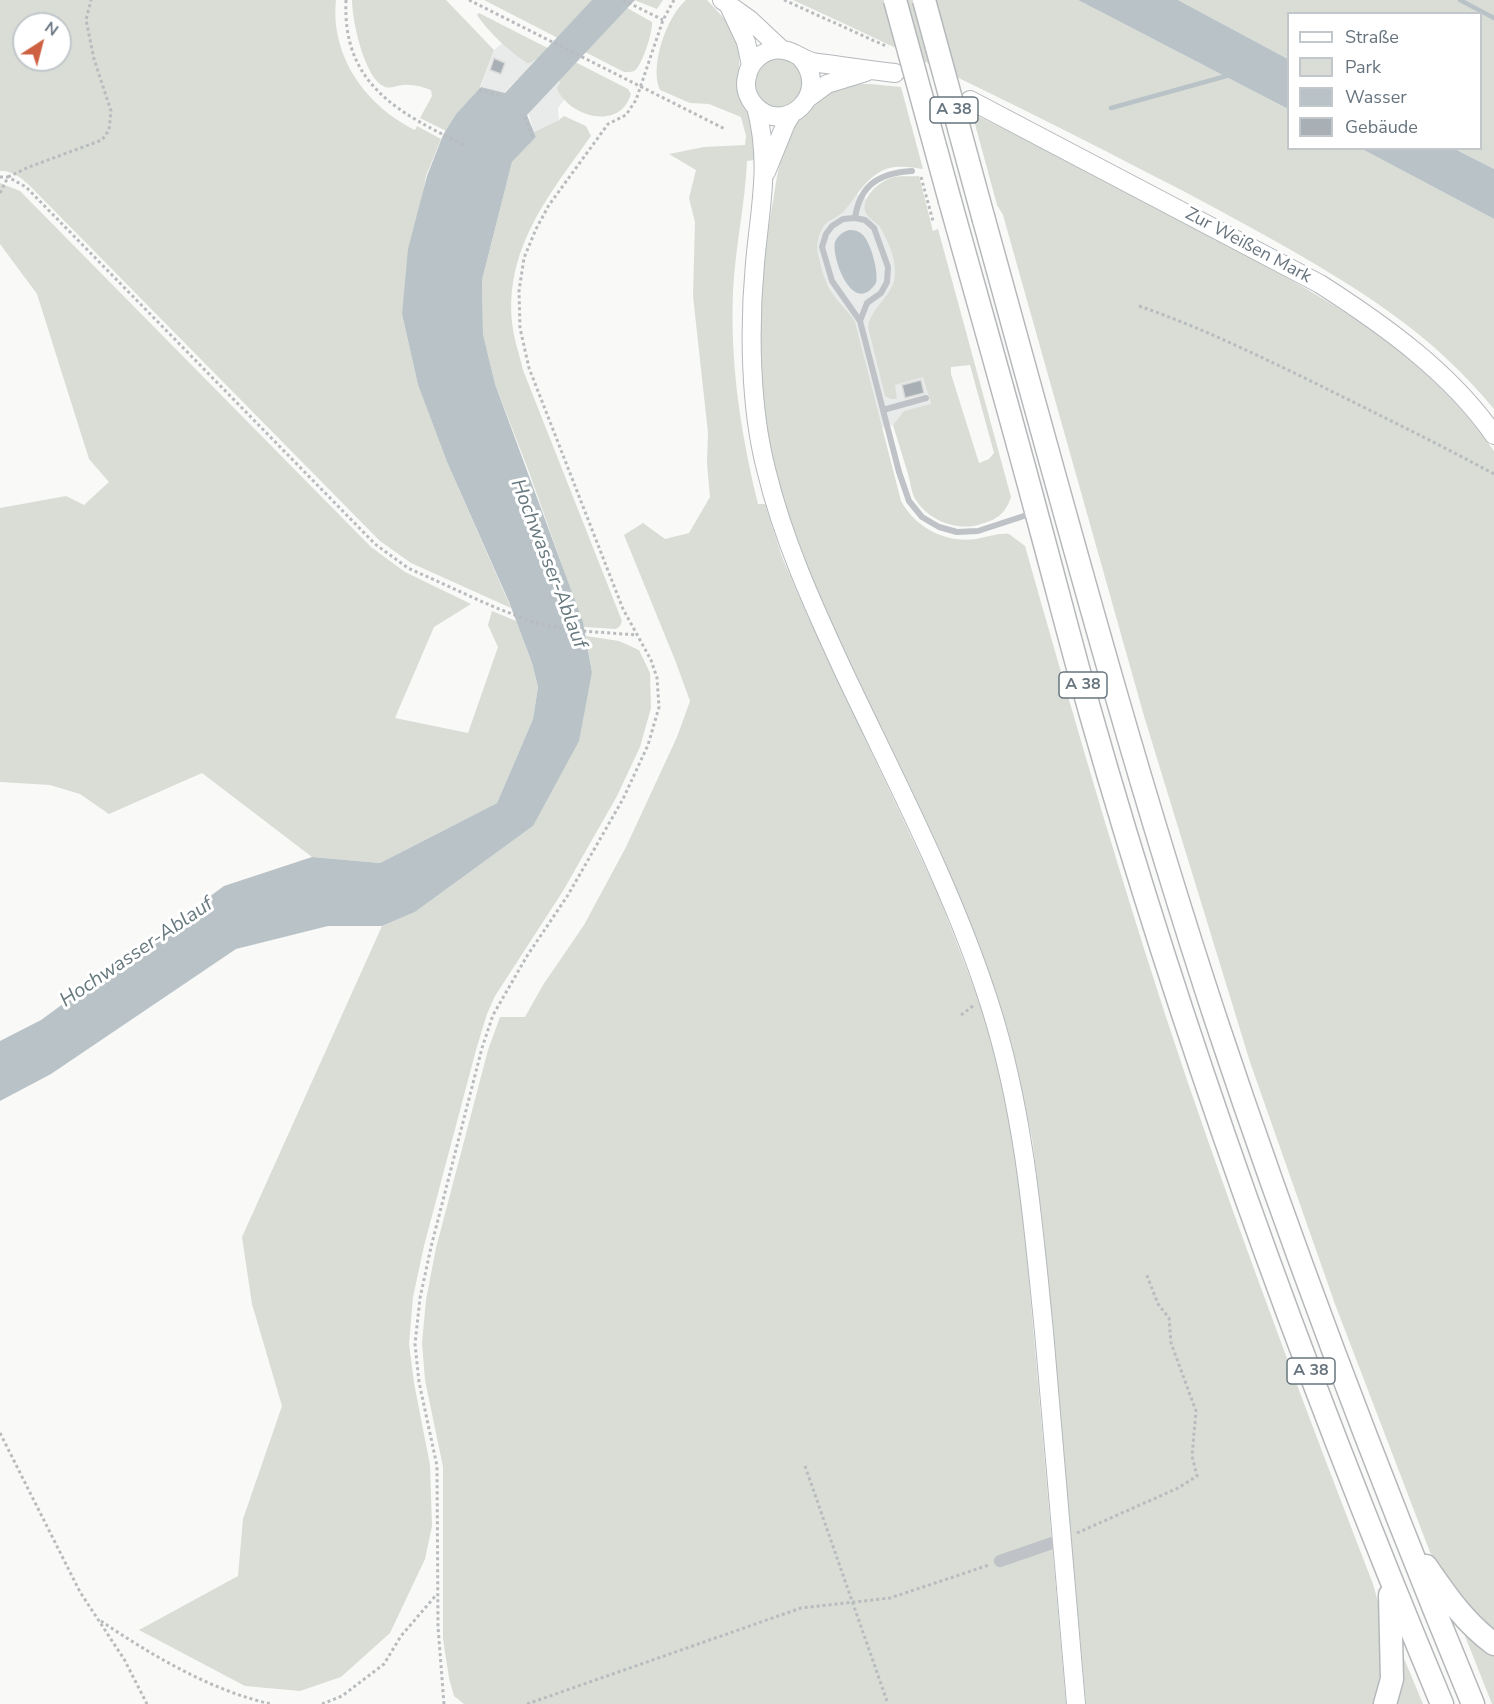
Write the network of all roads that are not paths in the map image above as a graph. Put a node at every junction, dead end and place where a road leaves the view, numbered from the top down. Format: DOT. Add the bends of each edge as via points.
graph roads {
  1 [pos="895,0"];
  2 [pos="924,0"];
  3 [pos="726,3"];
  4 [pos="782,50"];
  5 [pos="801,58"];
  6 [pos="751,65"];
  7 [pos="873,70"];
  8 [pos="895,73"];
  9 [pos="808,98"];
  10 [pos="970,100"];
  11 [pos="756,107"];
  12 [pos="792,113"];
  13 [pos="916,171"];
  14 [pos="765,174"];
  15 [pos="855,218"];
  16 [pos="860,321"];
  17 [pos="926,398"];
  18 [pos="883,410"];
  19 [pos="1494,435"];
  20 [pos="1036,512"];
  21 [pos="1402,1531"];
  22 [pos="1061,1540"];
  23 [pos="1000,1561"];
  24 [pos="1390,1579"];
  25 [pos="1494,1644"];
  26 [pos="1076,1704"];
  27 [pos="1385,1704"];
  28 [pos="1442,1704"];
  29 [pos="1473,1704"];
  1 -- 20 [label="highway, A 38, bridge"];
  2 -- 21 [label="highway, A 38, bridge" via="1119,707 1197,960 1286,1221"];
  3 -- 4 [label="main road"];
  3 -- 6 [label="main road" via="743,35"];
  4 -- 5 [label="main road"];
  4 -- 6 [label="main road" via="761,55"];
  5 -- 7 [label="main road"];
  5 -- 9 [label="main road" via="812,76"];
  6 -- 11 [label="main road" via="747,91"];
  7 -- 8 [label="main road"];
  7 -- 9 [label="main road" via="827,84"];
  9 -- 12 [label="main road"];
  10 -- 19 [label="main road, Zur Weißen Mark" via="1310,279 1363,312 1434,369"];
  11 -- 12 [label="main road" via="769,115"];
  11 -- 14 [label="main road"];
  12 -- 14 [label="main road"];
  13 -- 15 [label="lane" via="880,177 864,189"];
  14 -- 22 [label="main road" via="754,268 752,352 753,399 765,466 786,540 945,889 1004,1051 1030,1188"];
  15 -- 16 [label="lane" via="874,228 888,267 887,282 881,293 867,303"];
  15 -- 16 [label="lane" via="832,226 822,247 831,281"];
  16 -- 18 [label="lane"];
  17 -- 18 [label="lane"];
  18 -- 20 [label="lane" via="909,501 922,517 957,532 978,531"];
  20 -- 24 [label="highway, A 38" via="1091,715 1196,1051 1284,1302"];
  21 -- 25 [label="highway" via="1457,1609"];
  21 -- 29 [label="highway, A 38"];
  22 -- 23 [label="street"];
  22 -- 26 [label="main road"];
  24 -- 27 [label="highway" via="1392,1679"];
  24 -- 28 [label="highway, A 38"];
}
